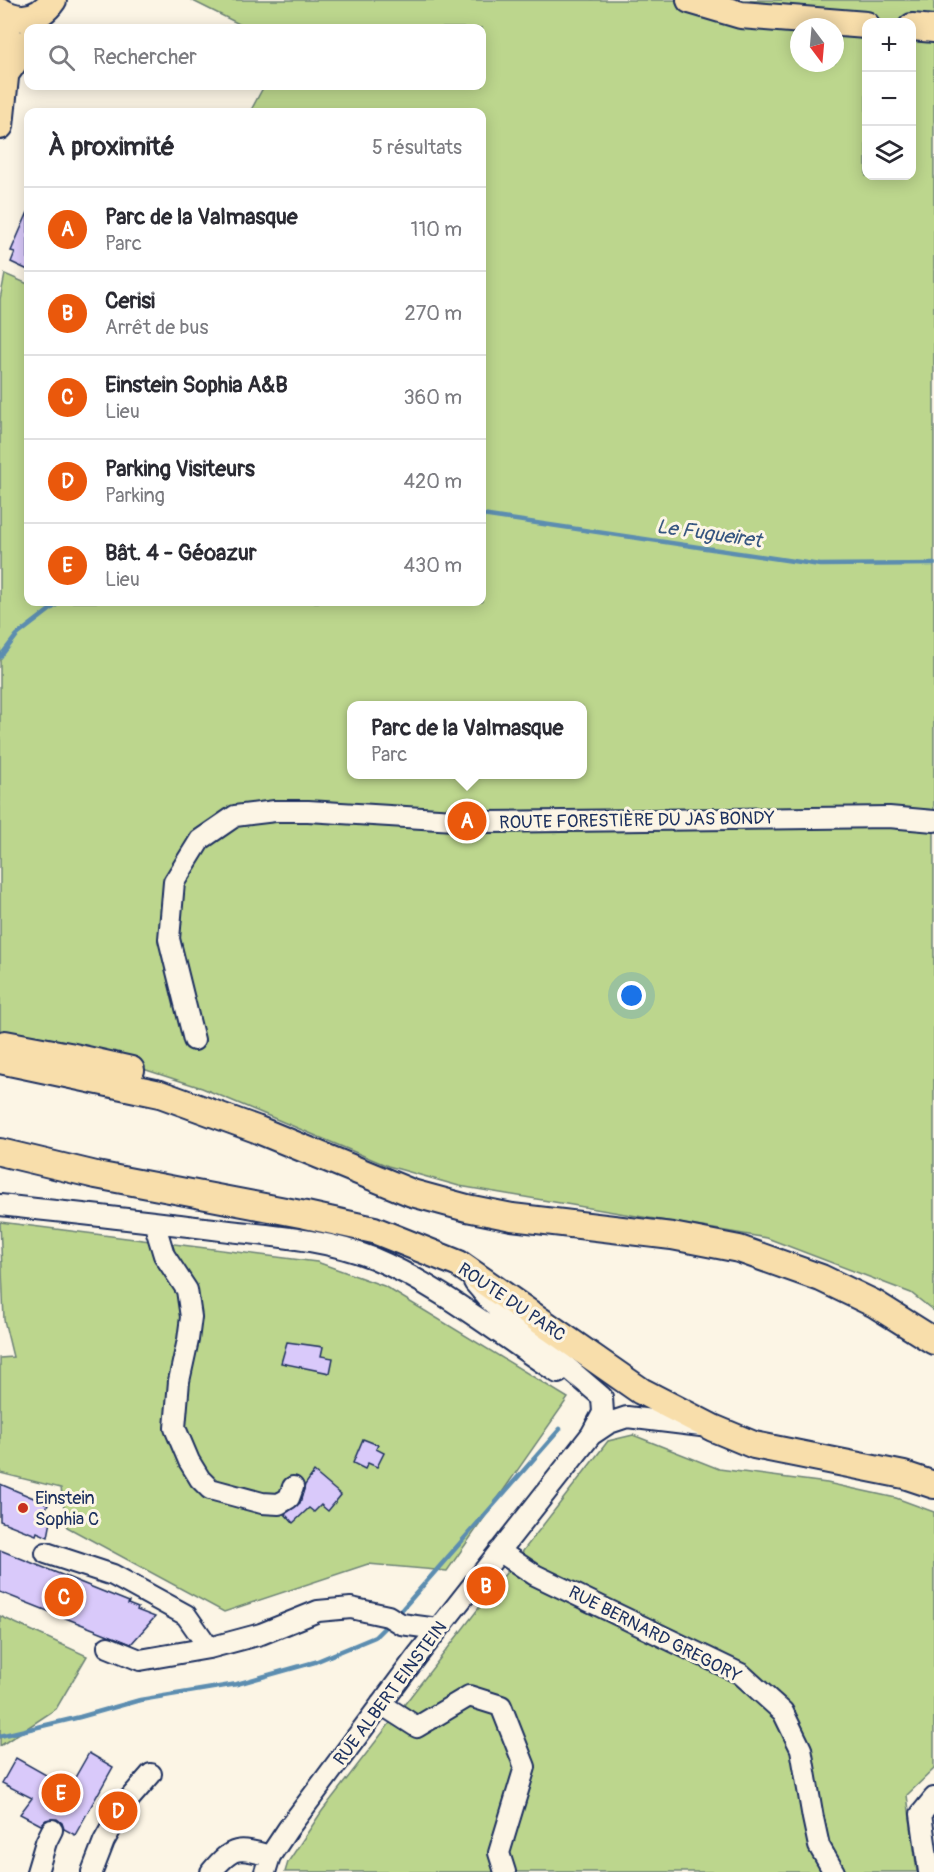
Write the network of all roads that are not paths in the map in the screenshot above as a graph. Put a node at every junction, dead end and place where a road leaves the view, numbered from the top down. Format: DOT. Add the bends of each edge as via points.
graph roads {
  1 [pos="690,0"];
  2 [pos="0,12"];
  3 [pos="42,14"];
  4 [pos="862,25"];
  5 [pos="916,27"];
  6 [pos="934,29"];
  7 [pos="24,48"];
  8 [pos="6,73"];
  9 [pos="0,126"];
  10 [pos="934,821"];
  11 [pos="194,1040"];
  12 [pos="2,1047"];
  13 [pos="0,1152"];
  14 [pos="0,1168"];
  15 [pos="96,1175"];
  16 [pos="0,1205"];
  17 [pos="154,1222"];
  18 [pos="459,1264"];
  19 [pos="934,1341"];
  20 [pos="712,1428"];
  21 [pos="591,1435"];
  22 [pos="934,1485"];
  23 [pos="293,1487"];
  24 [pos="500,1551"];
  25 [pos="46,1553"];
  26 [pos="394,1620"];
  27 [pos="438,1629"];
  28 [pos="108,1647"];
  29 [pos="209,1648"];
  30 [pos="417,1656"];
  31 [pos="381,1704"];
  32 [pos="151,1774"];
  33 [pos="934,1798"];
  34 [pos="52,1830"];
  35 [pos="268,1864"];
  36 [pos="37,1872"];
  37 [pos="92,1872"];
  38 [pos="211,1872"];
  39 [pos="505,1872"];
  40 [pos="834,1872"];
  41 [pos="929,1872"];
  1 -- 4 [label="main road" via="741,15"];
  2 -- 3 [label="main road" via="20,19"];
  2 -- 8 [label="main road" via="9,39"];
  5 -- 6 [label="main road"];
  7 -- 8 [label="main road"];
  8 -- 9 [label="main road"];
  10 -- 11 [label="street, ROUTE FORESTIÈRE DU JAS BONDY" via="889,817 487,822 308,810 235,816 200,840 174,882 169,939"];
  12 -- 19 [label="main road" via="160,1094 256,1128 412,1193 512,1217 672,1236 739,1249 821,1278 875,1304"];
  13 -- 15 [label="main road, ROUTE DU PARC"];
  14 -- 15 [label="main road"];
  15 -- 18 [label="main road, ROUTE DU PARC" via="374,1230"];
  16 -- 17 [label="street, ROUTE DU PARC"];
  17 -- 21 [label="street, ROUTE DU PARC" via="320,1243 395,1269 447,1298 588,1396 594,1410"];
  17 -- 23 [label="street" via="164,1255 187,1290 191,1317 175,1428 189,1461 210,1488 262,1503 279,1504 288,1498"];
  18 -- 20 [label="main road, ROUTE DU PARC" via="641,1391"];
  18 -- 21 [label="street" via="491,1302 602,1397 603,1413"];
  20 -- 21 [label="street" via="627,1418 609,1423"];
  20 -- 22 [label="main road, ROUTE DU PARC" via="754,1445 904,1475"];
  21 -- 24 [label="street, RUE ALBERT EINSTEIN"];
  24 -- 27 [label="street, RUE ALBERT EINSTEIN"];
  24 -- 40 [label="street, RUE BERNARD GREGORY" via="535,1575 741,1674 783,1712 801,1749 819,1846"];
  25 -- 29 [label="street" via="113,1575 186,1615"];
  26 -- 27 [label="street"];
  26 -- 29 [label="street" via="351,1608 318,1611 261,1634"];
  26 -- 30 [label="street"];
  27 -- 30 [label="street, RUE ALBERT EINSTEIN"];
  28 -- 29 [label="street" via="140,1660"];
  30 -- 31 [label="street, RUE ALBERT EINSTEIN"];
  31 -- 35 [label="street, RUE ALBERT EINSTEIN" via="288,1829"];
  31 -- 39 [label="street" via="417,1727 469,1696 501,1706 525,1767 499,1853"];
  32 -- 37 [label="street" via="124,1805"];
  33 -- 41 [label="street" via="921,1814"];
  34 -- 36 [label="street"];
  35 -- 38 [label="street" via="247,1850 226,1854"];
}
